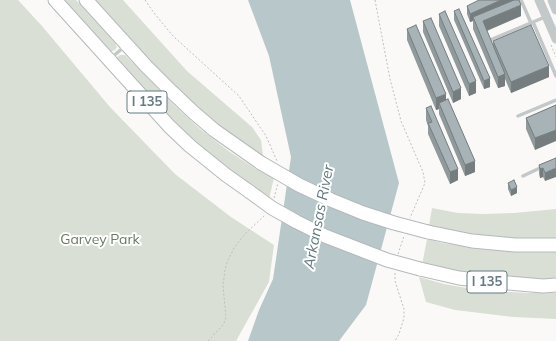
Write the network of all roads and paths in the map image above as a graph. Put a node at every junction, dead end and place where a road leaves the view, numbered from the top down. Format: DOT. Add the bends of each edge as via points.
graph roads {
  1 [pos="54,0"];
  2 [pos="86,0"];
  3 [pos="145,0"];
  4 [pos="375,0"];
  5 [pos="521,0"];
  6 [pos="539,0"];
  7 [pos="552,0"];
  8 [pos="556,10"];
  9 [pos="546,16"];
  10 [pos="532,22"];
  11 [pos="490,40"];
  12 [pos="556,40"];
  13 [pos="127,44"];
  14 [pos="108,60"];
  15 [pos="556,76"];
  16 [pos="556,100"];
  17 [pos="518,116"];
  18 [pos="276,161"];
  19 [pos="550,164"];
  20 [pos="523,176"];
  21 [pos="279,180"];
  22 [pos="273,203"];
  23 [pos="265,215"];
  24 [pos="410,217"];
  25 [pos="405,231"];
  26 [pos="556,245"];
  27 [pos="397,258"];
  28 [pos="394,270"];
  29 [pos="556,285"];
  30 [pos="208,341"];
  31 [pos="395,341"];
  1 -- 14 [label="highway, I 135"];
  2 -- 13 [label="highway, I 135"];
  3 -- 18 [label="path" via="173,36 239,96 266,136"];
  4 -- 24 [label="path" via="390,79 402,121 423,172 424,183"];
  5 -- 10 [label="lane"];
  6 -- 9 [label="street"];
  7 -- 8 [label="street"];
  9 -- 10 [label="lane"];
  9 -- 12 [label="street"];
  10 -- 11 [label="lane"];
  10 -- 15 [label="lane"];
  13 -- 14 [label="lane"];
  13 -- 26 [label="highway, I 135, bridge" via="192,112 214,130 261,163 330,200 394,223 472,241"];
  14 -- 29 [label="highway, I 135, bridge" via="190,146 272,208 297,222 325,236 387,260 420,269 459,278"];
  16 -- 17 [label="lane"];
  19 -- 20 [label="lane"];
  21 -- 22 [label="path"];
  23 -- 30 [label="path" via="234,248 228,260 223,286 226,318"];
  25 -- 27 [label="path"];
  28 -- 31 [label="path" via="404,309 404,318"];
}
